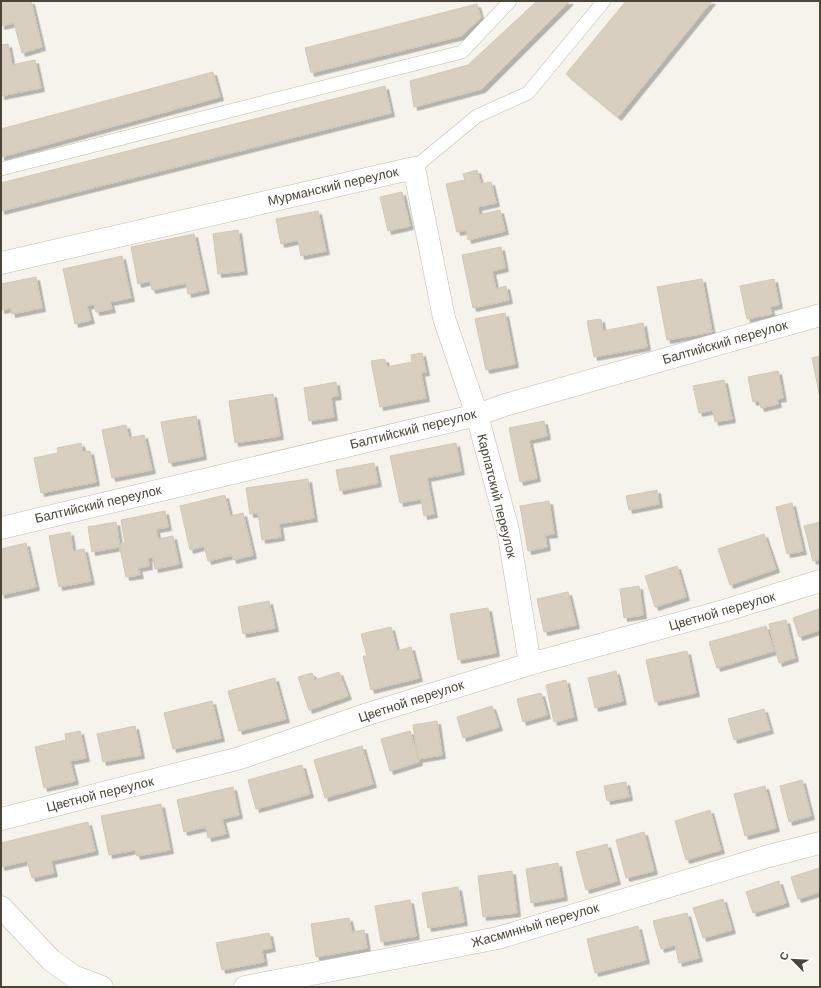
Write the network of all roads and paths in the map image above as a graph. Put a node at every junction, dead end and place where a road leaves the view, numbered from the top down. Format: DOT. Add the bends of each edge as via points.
graph roads {
  1 [pos="510,1"];
  2 [pos="604,1"];
  3 [pos="414,168"];
  4 [pos="1,169"];
  5 [pos="1,263"];
  6 [pos="820,314"];
  7 [pos="477,414"];
  8 [pos="1,528"];
  9 [pos="820,581"];
  10 [pos="530,664"];
  11 [pos="1,819"];
  12 [pos="820,843"];
  13 [pos="1,906"];
  14 [pos="102,987"];
  15 [pos="245,987"];
  1 -- 4 [label="lane" via="462,52"];
  2 -- 3 [label="lane, Мурманский переулок" via="528,93 477,116"];
  3 -- 5 [label="street, Мурманский переулок"];
  3 -- 7 [label="street, Карпатский переулок" via="444,318"];
  6 -- 7 [label="street, Балтийский переулок"];
  7 -- 8 [label="street, Балтийский переулок"];
  7 -- 10 [label="street, Карпатский переулок" via="508,530"];
  9 -- 10 [label="street, Цветной переулок" via="727,610"];
  10 -- 11 [label="street, Цветной переулок" via="371,713 240,758"];
  12 -- 15 [label="street, Жасминный переулок" via="498,938"];
  13 -- 14 [label="street" via="51,960 73,976"];
}
